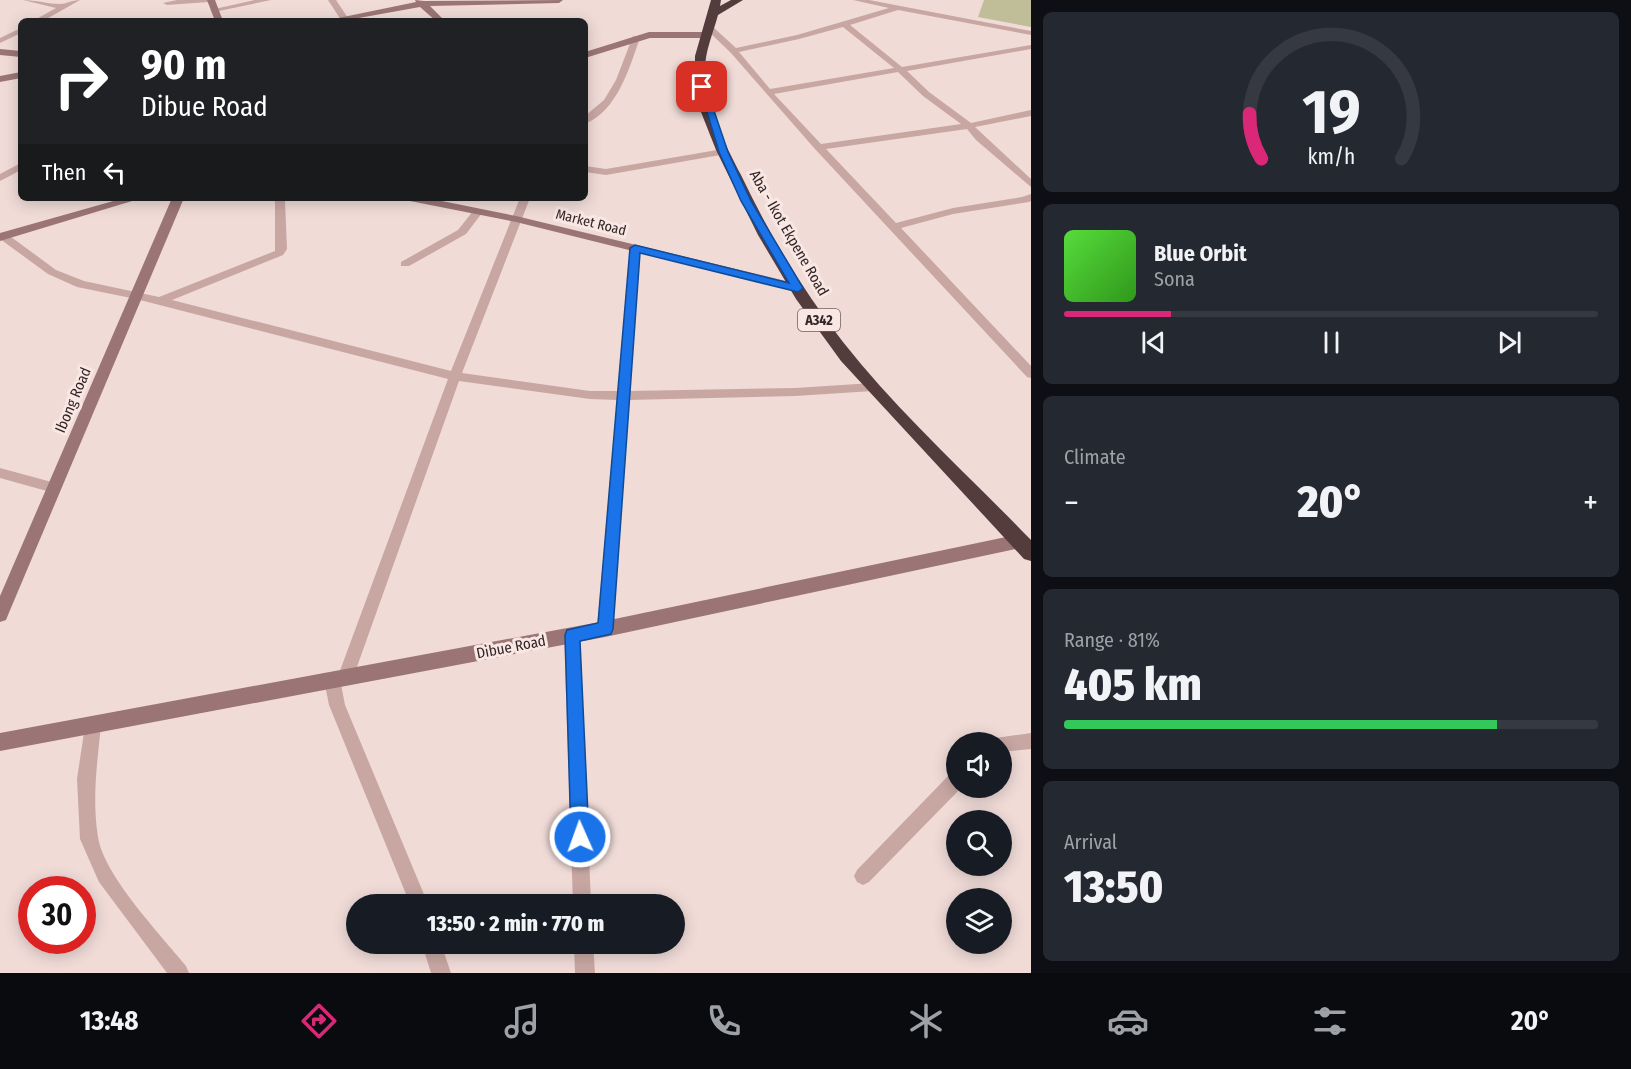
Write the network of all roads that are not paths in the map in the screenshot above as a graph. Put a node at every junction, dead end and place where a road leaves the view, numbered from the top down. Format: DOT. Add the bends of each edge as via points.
graph roads {
  1 [pos="27,0"];
  2 [pos="76,0"];
  3 [pos="210,0"];
  4 [pos="267,0"];
  5 [pos="332,0"];
  6 [pos="558,0"];
  7 [pos="716,0"];
  8 [pos="738,0"];
  9 [pos="857,0"];
  10 [pos="420,2"];
  11 [pos="167,3"];
  12 [pos="64,7"];
  13 [pos="899,8"];
  14 [pos="214,10"];
  15 [pos="715,13"];
  16 [pos="44,18"];
  17 [pos="218,18"];
  18 [pos="344,18"];
  19 [pos="438,18"];
  20 [pos="844,24"];
  21 [pos="1004,28"];
  22 [pos="18,32"];
  23 [pos="708,32"];
  24 [pos="1031,33"];
  25 [pos="636,38"];
  26 [pos="0,41"];
  27 [pos="1031,47"];
  28 [pos="734,51"];
  29 [pos="0,52"];
  30 [pos="18,54"];
  31 [pos="588,54"];
  32 [pos="900,69"];
  33 [pos="18,76"];
  34 [pos="0,79"];
  35 [pos="768,92"];
  36 [pos="1031,114"];
  37 [pos="588,118"];
  38 [pos="969,126"];
  39 [pos="818,147"];
  40 [pos="723,152"];
  41 [pos="18,166"];
  42 [pos="588,169"];
  43 [pos="0,178"];
  44 [pos="1031,184"];
  45 [pos="1031,197"];
  46 [pos="124,201"];
  47 [pos="177,201"];
  48 [pos="280,201"];
  49 [pos="423,201"];
  50 [pos="524,201"];
  51 [pos="477,213"];
  52 [pos="516,219"];
  53 [pos="892,227"];
  54 [pos="2,236"];
  55 [pos="635,248"];
  56 [pos="405,264"];
  57 [pos="798,288"];
  58 [pos="136,295"];
  59 [pos="160,301"];
  60 [pos="1031,374"];
  61 [pos="455,376"];
  62 [pos="873,387"];
  63 [pos="623,396"];
  64 [pos="0,473"];
  65 [pos="54,488"];
  66 [pos="1025,547"];
  67 [pos="0,615"];
  68 [pos="605,629"];
  69 [pos="572,635"];
  70 [pos="339,679"];
  71 [pos="93,726"];
  72 [pos="1031,741"];
  73 [pos="0,742"];
  74 [pos="1012,743"];
  75 [pos="946,790"];
  76 [pos="863,876"];
  77 [pos="415,894"];
  78 [pos="582,894"];
  79 [pos="435,954"];
  80 [pos="584,954"];
  81 [pos="179,973"];
  82 [pos="441,973"];
  83 [pos="585,973"];
  1 -- 12 [label="street"];
  2 -- 12 [label="street"];
  3 -- 11 [label="street"];
  3 -- 14 [label="street"];
  4 -- 14 [label="street"];
  5 -- 18 [label="street"];
  6 -- 10 [label="street"];
  7 -- 15 [label="highway, Aba - Ikot Ekpene Road / A342"];
  8 -- 15 [label="highway"];
  9 -- 13 [label="street"];
  10 -- 18 [label="street"];
  10 -- 19 [label="street"];
  12 -- 16 [label="street"];
  13 -- 20 [label="street"];
  13 -- 21 [label="street"];
  14 -- 17 [label="street"];
  15 -- 23 [label="highway, Aba - Ikot Ekpene Road / A342"];
  20 -- 28 [label="street"];
  20 -- 32 [label="street"];
  21 -- 24 [label="street"];
  21 -- 27 [label="street"];
  22 -- 26 [label="street"];
  23 -- 25 [label="street"];
  23 -- 28 [label="street"];
  23 -- 40 [label="highway, Aba - Ikot Ekpene Road / A342" via="699,74"];
  25 -- 31 [label="street"];
  25 -- 37 [label="street" via="607,102"];
  27 -- 32 [label="street"];
  28 -- 35 [label="street"];
  29 -- 30 [label="street"];
  32 -- 35 [label="street"];
  32 -- 38 [label="street"];
  33 -- 34 [label="street"];
  35 -- 39 [label="street"];
  36 -- 38 [label="street"];
  38 -- 39 [label="street"];
  38 -- 44 [label="street"];
  39 -- 53 [label="street"];
  40 -- 42 [label="street" via="606,172"];
  40 -- 57 [label="highway, Aba - Ikot Ekpene Road / A342" via="746,201"];
  41 -- 43 [label="street"];
  45 -- 53 [label="street"];
  46 -- 54 [label="street"];
  47 -- 58 [label="street, Ibong Road"];
  48 -- 59 [label="street" via="279,253"];
  49 -- 51 [label="street, Market Road"];
  50 -- 52 [label="street"];
  51 -- 52 [label="street, Market Road"];
  51 -- 56 [label="street" via="462,232"];
  52 -- 55 [label="street, Market Road"];
  52 -- 61 [label="street"];
  53 -- 60 [label="street"];
  54 -- 58 [label="street" via="60,277"];
  55 -- 57 [label="street, Market Road"];
  55 -- 63 [label="street"];
  57 -- 62 [label="highway, Aba - Ikot Ekpene Road / A342" via="828,334"];
  58 -- 59 [label="street"];
  58 -- 65 [label="street, Ibong Road"];
  59 -- 61 [label="street"];
  61 -- 63 [label="street"];
  61 -- 70 [label="street"];
  62 -- 63 [label="street"];
  62 -- 66 [label="highway, Aba - Ikot Ekpene Road / A342"];
  63 -- 68 [label="street"];
  64 -- 65 [label="street"];
  65 -- 67 [label="street, Ibong Road"];
  66 -- 68 [label="street, Dibue Road"];
  68 -- 69 [label="street, Dibue Road"];
  69 -- 70 [label="street, Dibue Road"];
  69 -- 78 [label="street"];
  70 -- 71 [label="street, Dibue Road"];
  70 -- 77 [label="street" via="337,705"];
  71 -- 73 [label="street, Dibue Road"];
  71 -- 81 [label="street" via="86,779 89,839 105,876"];
  72 -- 74 [label="street"];
  75 -- 76 [label="street"];
  79 -- 82 [label="street"];
  80 -- 83 [label="street"];
}
